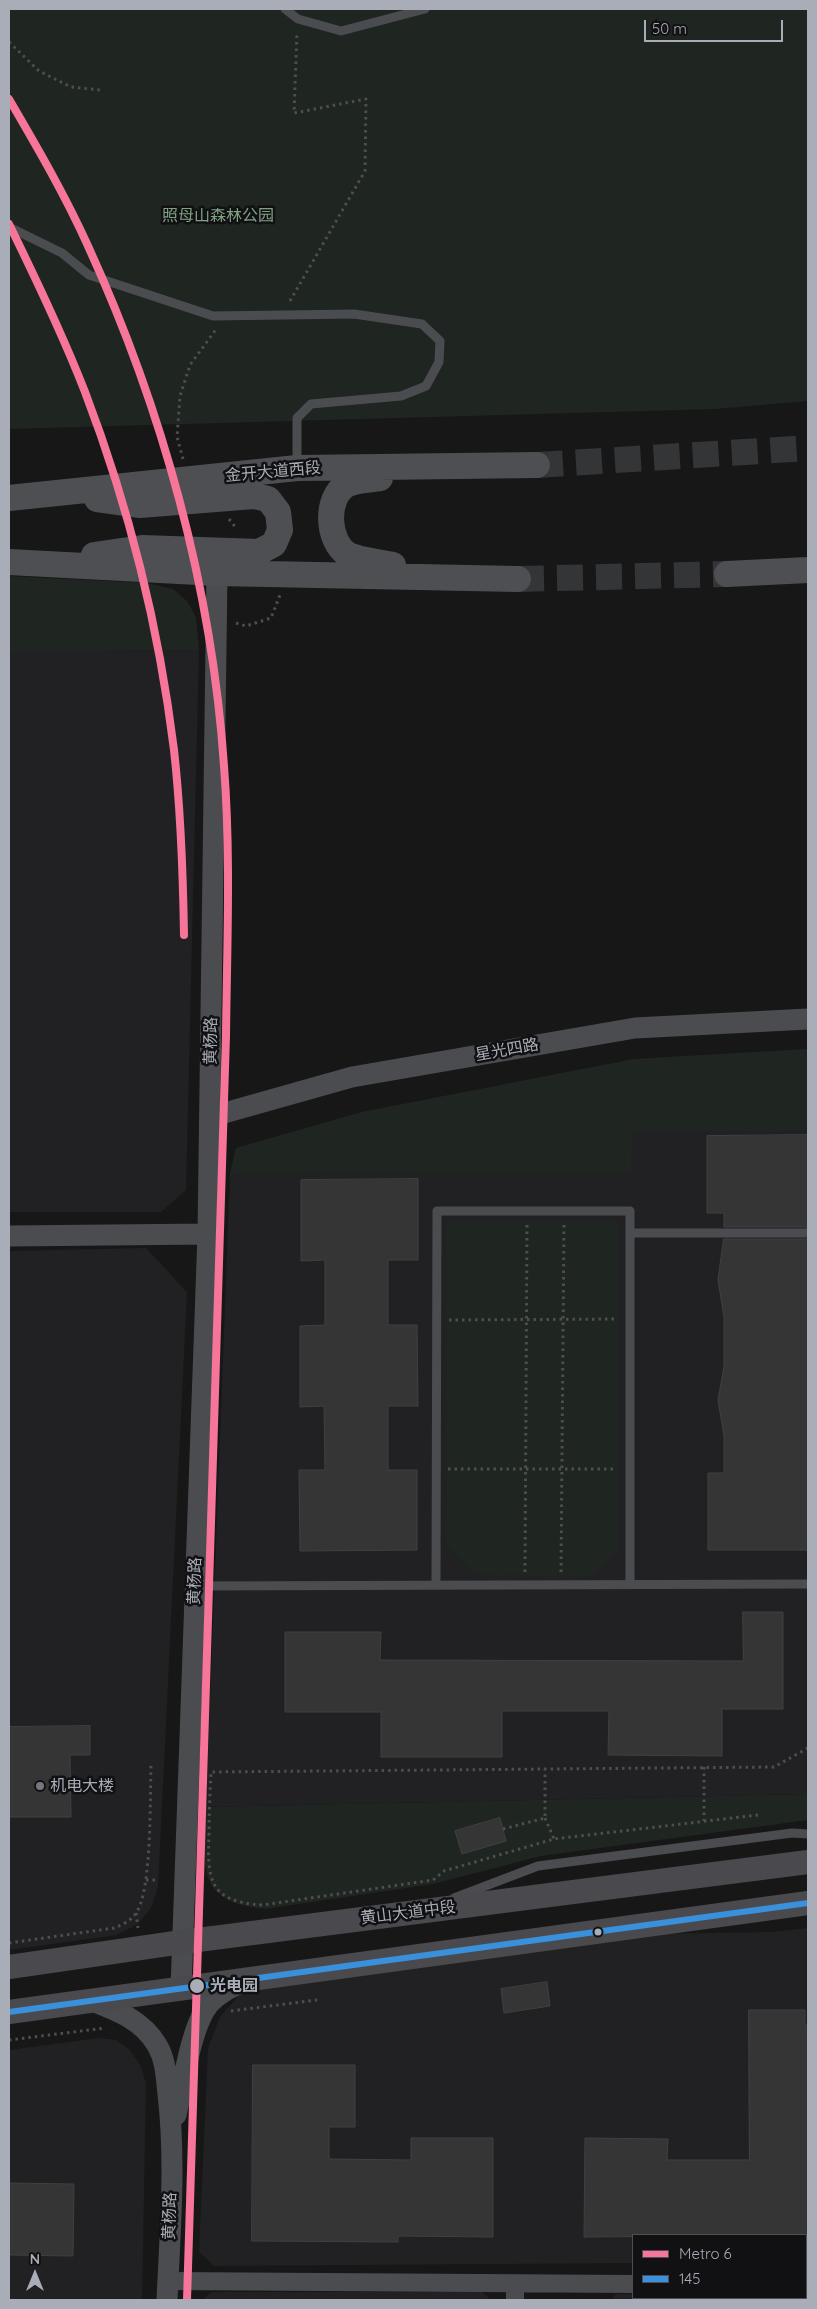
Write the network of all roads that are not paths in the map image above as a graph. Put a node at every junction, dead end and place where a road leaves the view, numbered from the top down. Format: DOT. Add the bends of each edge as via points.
graph roads {
  1 [pos="285,9"];
  2 [pos="425,9"];
  3 [pos="9,229"];
  4 [pos="537,465"];
  5 [pos="440,467"];
  6 [pos="297,468"];
  7 [pos="56,494"];
  8 [pos="9,498"];
  9 [pos="9,562"];
  10 [pos="39,564"];
  11 [pos="808,570"];
  12 [pos="217,573"];
  13 [pos="728,574"];
  14 [pos="447,577"];
  15 [pos="518,579"];
  16 [pos="808,1019"];
  17 [pos="210,1117"];
  18 [pos="630,1233"];
  19 [pos="808,1233"];
  20 [pos="208,1234"];
  21 [pos="9,1236"];
  22 [pos="630,1584"];
  23 [pos="808,1584"];
  24 [pos="436,1585"];
  25 [pos="195,1586"];
  26 [pos="808,1834"];
  27 [pos="808,1862"];
  28 [pos="808,1903"];
  29 [pos="421,1912"];
  30 [pos="182,1942"];
  31 [pos="9,1967"];
  32 [pos="248,1980"];
  33 [pos="181,1989"];
  34 [pos="92,2001"];
  35 [pos="9,2012"];
  36 [pos="172,2132"];
  37 [pos="632,2284"];
  38 [pos="167,2291"];
  39 [pos="515,2292"];
  40 [pos="571,2292"];
  1 -- 2 [label="lane" via="298,19 341,31"];
  3 -- 6 [label="lane" via="62,253 89,276 213,316 354,314 422,324 440,341 439,362 426,386 401,396 311,404 297,418"];
  4 -- 5 [label="main road, 金开大道西段"];
  5 -- 6 [label="main road, 金开大道西段"];
  5 -- 14 [label="main road" via="346,485 336,495 332,527 337,544 348,555"];
  6 -- 7 [label="main road, 金开大道西段"];
  7 -- 8 [label="main road, 金开大道西段"];
  7 -- 10 [label="main road" via="140,505 254,496 268,499 278,512 280,530 274,544 259,552 142,548"];
  9 -- 10 [label="main road"];
  10 -- 12 [label="main road"];
  11 -- 13 [label="main road"];
  12 -- 14 [label="main road"];
  12 -- 17 [label="street, 黄杨路"];
  14 -- 15 [label="main road"];
  16 -- 17 [label="street, 星光四路" via="635,1028 352,1077"];
  17 -- 20 [label="street, 黄杨路"];
  18 -- 19 [label="lane"];
  18 -- 22 [label="lane"];
  18 -- 24 [label="lane" via="630,1211 437,1211"];
  20 -- 21 [label="street"];
  20 -- 25 [label="street, 黄杨路"];
  22 -- 23 [label="lane"];
  22 -- 24 [label="lane"];
  24 -- 25 [label="lane"];
  25 -- 30 [label="street, 黄杨路"];
  26 -- 29 [label="lane" via="792,1833 538,1866"];
  27 -- 29 [label="main road, 黄山大道中段"];
  28 -- 32 [label="main road"];
  29 -- 30 [label="main road, 黄山大道中段"];
  30 -- 31 [label="main road, 黄山大道中段"];
  30 -- 33 [label="street, 黄杨路"];
  32 -- 33 [label="main road"];
  32 -- 36 [label="street" via="217,1996 201,2015"];
  33 -- 34 [label="main road"];
  34 -- 35 [label="main road"];
  34 -- 36 [label="street" via="126,2015 157,2045 165,2069"];
  36 -- 38 [label="street, 黄杨路"];
  37 -- 40 [label="street"];
  38 -- 39 [label="street"];
  39 -- 40 [label="street"];
}
